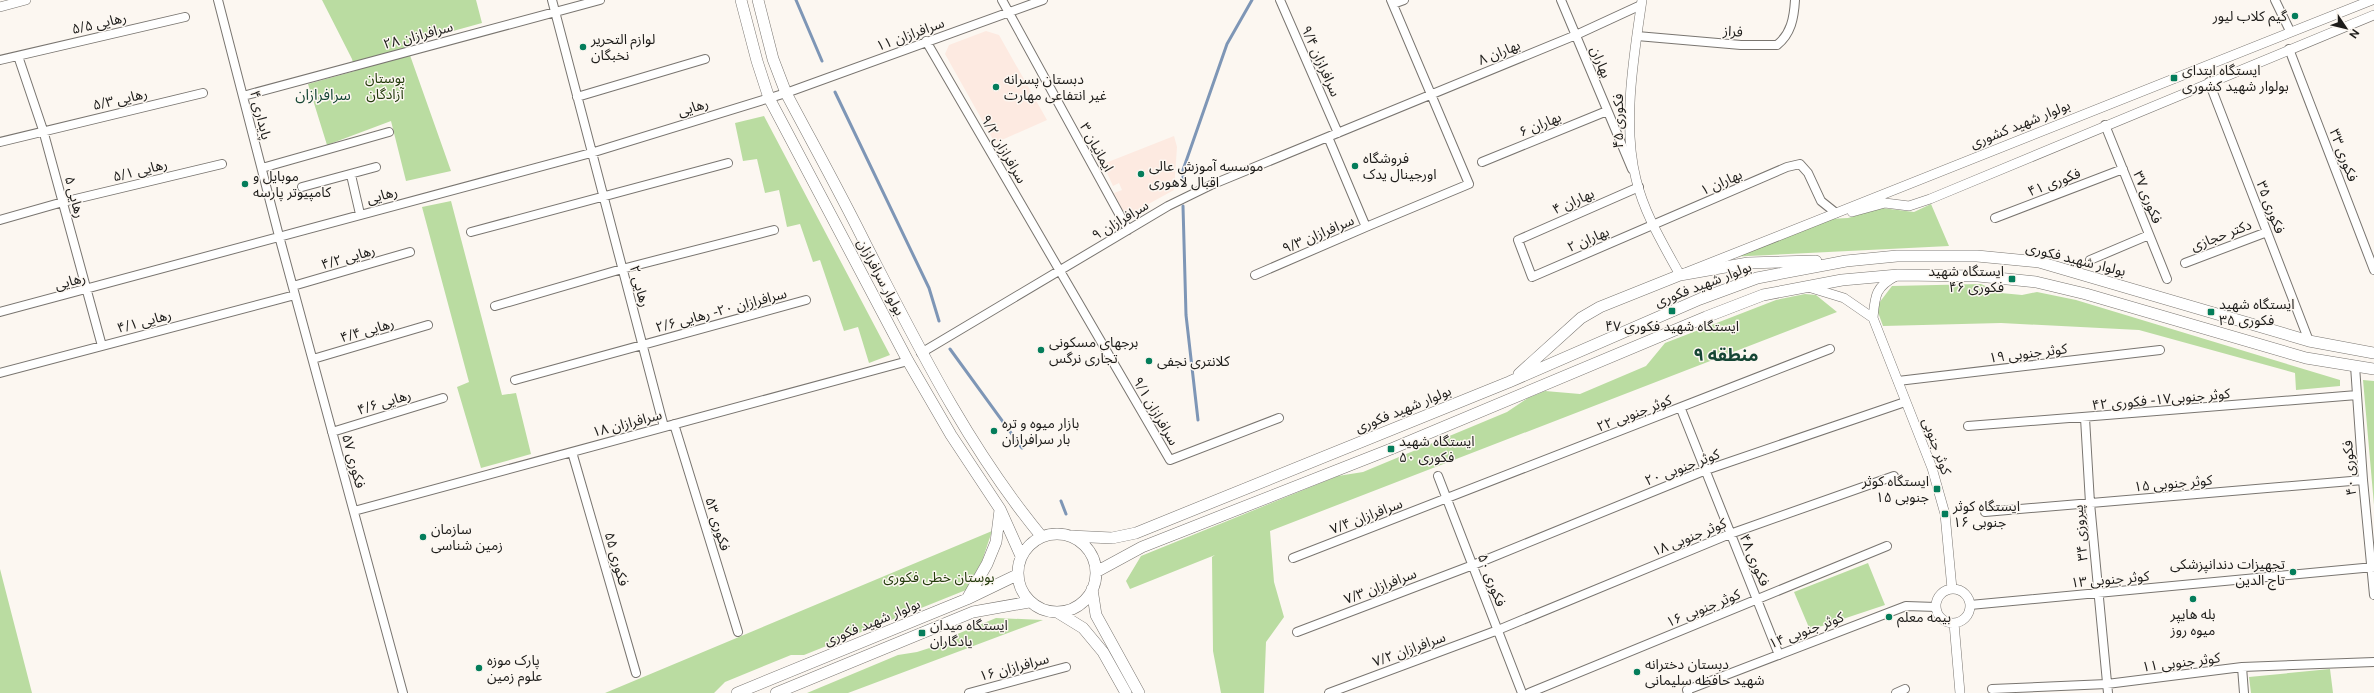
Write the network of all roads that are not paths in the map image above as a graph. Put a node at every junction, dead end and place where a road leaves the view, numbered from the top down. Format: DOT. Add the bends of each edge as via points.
graph roads {
  1 [pos="26,0"];
  2 [pos="218,0"];
  3 [pos="552,0"];
  4 [pos="600,0"];
  5 [pos="741,0"];
  6 [pos="758,0"];
  7 [pos="1002,0"];
  8 [pos="1043,0"];
  9 [pos="1280,0"];
  10 [pos="1404,0"];
  11 [pos="1562,0"];
  12 [pos="1795,0"];
  13 [pos="2276,0"];
  14 [pos="2372,0"];
  15 [pos="1392,2"];
  16 [pos="1641,2"];
  17 [pos="0,7"];
  18 [pos="555,12"];
  19 [pos="1009,14"];
  20 [pos="2374,15"];
  21 [pos="185,17"];
  22 [pos="2290,31"];
  23 [pos="1576,35"];
  24 [pos="1637,36"];
  25 [pos="926,41"];
  26 [pos="2289,49"];
  27 [pos="18,56"];
  28 [pos="0,60"];
  29 [pos="705,60"];
  30 [pos="2209,82"];
  31 [pos="202,93"];
  32 [pos="786,93"];
  33 [pos="1432,94"];
  34 [pos="243,96"];
  35 [pos="577,97"];
  36 [pos="769,98"];
  37 [pos="1608,111"];
  38 [pos="2105,125"];
  39 [pos="43,130"];
  40 [pos="389,132"];
  41 [pos="1338,133"];
  42 [pos="1328,137"];
  43 [pos="0,142"];
  44 [pos="591,152"];
  45 [pos="728,162"];
  46 [pos="1482,162"];
  47 [pos="222,164"];
  48 [pos="262,168"];
  49 [pos="376,168"];
  50 [pos="2123,169"];
  51 [pos="351,175"];
  52 [pos="1637,183"];
  53 [pos="1901,186"];
  54 [pos="302,187"];
  55 [pos="602,195"];
  56 [pos="63,202"];
  57 [pos="1909,206"];
  58 [pos="1836,213"];
  59 [pos="360,214"];
  60 [pos="1995,218"];
  61 [pos="0,220"];
  62 [pos="1653,226"];
  63 [pos="1366,227"];
  64 [pos="774,230"];
  65 [pos="1128,230"];
  66 [pos="471,232"];
  67 [pos="2267,232"];
  68 [pos="2149,235"];
  69 [pos="279,236"];
  70 [pos="410,252"];
  71 [pos="1846,260"];
  72 [pos="2090,260"];
  73 [pos="2185,263"];
  74 [pos="622,269"];
  75 [pos="2374,270"];
  76 [pos="1059,271"];
  77 [pos="1256,275"];
  78 [pos="1680,275"];
  79 [pos="1898,275"];
  80 [pos="1532,277"];
  81 [pos="2167,279"];
  82 [pos="293,286"];
  83 [pos="1806,286"];
  84 [pos="87,290"];
  85 [pos="295,295"];
  86 [pos="806,300"];
  87 [pos="495,306"];
  88 [pos="0,312"];
  89 [pos="1873,318"];
  90 [pos="428,325"];
  91 [pos="2309,341"];
  92 [pos="642,344"];
  93 [pos="102,346"];
  94 [pos="1830,349"];
  95 [pos="2160,350"];
  96 [pos="921,353"];
  97 [pos="2374,353"];
  98 [pos="313,360"];
  99 [pos="908,361"];
  100 [pos="2355,366"];
  101 [pos="2374,369"];
  102 [pos="0,373"];
  103 [pos="515,380"];
  104 [pos="1898,381"];
  105 [pos="1509,382"];
  106 [pos="2357,395"];
  107 [pos="443,398"];
  108 [pos="1905,402"];
  109 [pos="1681,408"];
  110 [pos="1279,418"];
  111 [pos="2085,418"];
  112 [pos="674,424"];
  113 [pos="1968,426"];
  114 [pos="664,427"];
  115 [pos="332,432"];
  116 [pos="572,452"];
  117 [pos="1706,470"];
  118 [pos="1438,476"];
  119 [pos="1894,476"];
  120 [pos="2362,480"];
  121 [pos="1448,499"];
  122 [pos="2090,503"];
  123 [pos="1000,509"];
  124 [pos="354,511"];
  125 [pos="1986,512"];
  126 [pos="1730,534"];
  127 [pos="1070,536"];
  128 [pos="1042,537"];
  129 [pos="1887,546"];
  130 [pos="1021,556"];
  131 [pos="1293,558"];
  132 [pos="1473,564"];
  133 [pos="2373,567"];
  134 [pos="1096,572"];
  135 [pos="1017,575"];
  136 [pos="1092,589"];
  137 [pos="1952,589"];
  138 [pos="2098,594"];
  139 [pos="2374,595"];
  140 [pos="967,599"];
  141 [pos="1757,600"];
  142 [pos="1029,602"];
  143 [pos="1970,605"];
  144 [pos="1936,607"];
  145 [pos="1057,612"];
  146 [pos="1954,623"];
  147 [pos="1498,630"];
  148 [pos="738,632"];
  149 [pos="1297,632"];
  150 [pos="1779,655"];
  151 [pos="2374,662"];
  152 [pos="1066,666"];
  153 [pos="2242,667"];
  154 [pos="636,673"];
  155 [pos="2107,684"];
  156 [pos="1905,689"];
  157 [pos="1992,689"];
  158 [pos="1342,691"];
  159 [pos="1688,691"];
  160 [pos="403,693"];
  161 [pos="737,693"];
  162 [pos="776,693"];
  163 [pos="969,693"];
  164 [pos="1126,693"];
  165 [pos="1139,693"];
  166 [pos="1329,693"];
  167 [pos="1522,693"];
  168 [pos="1529,693"];
  169 [pos="1896,693"];
  170 [pos="1960,693"];
  171 [pos="2108,693"];
  172 [pos="2244,693"];
  1 -- 17 [label="street"];
  2 -- 34 [label="street, پایداری ۴"];
  3 -- 18 [label="street, رهایی ۲"];
  4 -- 18 [label="street, سرافرازان ۲۸"];
  5 -- 36 [label="main road, بولوار سرافرازان"];
  6 -- 32 [label="main road, بولوار سرافرازان" via="773,59"];
  7 -- 19 [label="street, ایمانیان ۳"];
  8 -- 19 [label="street, سرافرازان ۱۱"];
  9 -- 41 [label="street, سرافرازان ۹/۴"];
  10 -- 15 [label="street"];
  11 -- 23 [label="street, بهاران"];
  12 -- 24 [label="street, فراز" via="1794,16 1786,38 1777,46"];
  13 -- 22 [label="street"];
  14 -- 22 [label="street, بولوار شهید کشوری"];
  15 -- 33 [label="street"];
  16 -- 23 [label="street, بهاران ۸"];
  16 -- 24 [label="street, فکوری ۴۵"];
  18 -- 34 [label="street, سرافرازان ۲۸"];
  18 -- 35 [label="street, رهایی ۲"];
  19 -- 25 [label="street, سرافرازان ۱۱"];
  19 -- 65 [label="street, ایمانیان ۳"];
  20 -- 26 [label="street"];
  21 -- 27 [label="street, رهایی ۵/۵"];
  22 -- 53 [label="street, بولوار شهید کشوری"];
  23 -- 33 [label="street, بهاران ۸"];
  23 -- 37 [label="street, بهاران"];
  24 -- 52 [label="street, فکوری ۴۵" via="1630,140"];
  25 -- 32 [label="street, سرافرازان ۱۱"];
  25 -- 76 [label="street, سرافرازان ۹/۲"];
  26 -- 30 [label="street"];
  26 -- 75 [label="street, فکوری ۳۳"];
  27 -- 28 [label="street, رهایی ۵/۵"];
  27 -- 39 [label="street, رهایی ۵"];
  29 -- 35 [label="street"];
  30 -- 38 [label="street"];
  30 -- 67 [label="street, فکوری ۳۵"];
  31 -- 39 [label="street, رهایی ۵/۳"];
  32 -- 36 [label="street, سرافرازان ۱۱"];
  32 -- 96 [label="main road, بولوار سرافرازان"];
  33 -- 41 [label="street, سرافرازان ۹"];
  33 -- 63 [label="street" via="1469,184"];
  34 -- 48 [label="street, پایداری ۴"];
  35 -- 44 [label="street, رهایی ۲"];
  36 -- 44 [label="street, رهایی"];
  36 -- 99 [label="main road, بولوار سرافرازان"];
  37 -- 46 [label="street, بهاران ۶"];
  37 -- 52 [label="street, بهاران"];
  38 -- 50 [label="street, فکوری ۳۷"];
  38 -- 57 [label="street"];
  39 -- 43 [label="street, رهایی ۵/۳"];
  39 -- 56 [label="street, رهایی ۵"];
  40 -- 48 [label="street"];
  41 -- 42 [label="street, سرافرازان ۹"];
  42 -- 63 [label="street, سرافرازان ۹/۳"];
  42 -- 65 [label="street, سرافرازان ۹" via="1211,185 1168,206"];
  44 -- 55 [label="street, رهایی ۲"];
  44 -- 59 [label="street, رهایی"];
  45 -- 55 [label="street"];
  47 -- 56 [label="street, رهایی ۵/۱"];
  48 -- 69 [label="street, پایداری ۴"];
  49 -- 51 [label="street"];
  50 -- 60 [label="street, فکوری ۴۱"];
  50 -- 68 [label="street, فکوری ۳۷"];
  51 -- 54 [label="street"];
  51 -- 59 [label="street"];
  52 -- 62 [label="street, فکوری ۴۵"];
  52 -- 80 [label="street, بهاران ۴" via="1518,240"];
  53 -- 57 [label="street" via="1899,198 1903,204"];
  53 -- 58 [label="street, بولوار شهید کشوری"];
  55 -- 66 [label="street"];
  55 -- 74 [label="street, رهایی ۲"];
  56 -- 61 [label="street, رهایی ۵/۱"];
  56 -- 84 [label="street, رهایی ۵"];
  57 -- 58 [label="street" via="1885,203 1842,216"];
  58 -- 62 [label="street, بهاران ۱" via="1821,201 1808,172 1800,164 1787,167"];
  58 -- 78 [label="street, بولوار شهید کشوری"];
  59 -- 69 [label="street, رهایی"];
  62 -- 78 [label="street, فکوری ۴۵"];
  62 -- 80 [label="street, بهاران ۲"];
  63 -- 77 [label="street, سرافرازان ۹/۳"];
  64 -- 74 [label="street"];
  65 -- 76 [label="street, سرافرازان ۹"];
  67 -- 73 [label="street, دکتر حجازی"];
  67 -- 91 [label="street, فکوری ۳۵"];
  68 -- 72 [label="street"];
  68 -- 81 [label="street, فکوری ۳۷"];
  69 -- 82 [label="street, فکوری ۵۷"];
  69 -- 84 [label="street, رهایی"];
  70 -- 82 [label="street, رهایی ۴/۲"];
  71 -- 78 [label="main road" via="1748,263"];
  71 -- 91 [label="main road, بولوار شهید فکوری" via="1897,256 1977,256 2039,262"];
  71 -- 105 [label="main road, بولوار شهید فکوری" via="1757,278 1700,299"];
  74 -- 87 [label="street"];
  74 -- 92 [label="street, رهایی ۲"];
  76 -- 96 [label="street, سرافرازان ۹"];
  76 -- 110 [label="street, سرافرازان ۹/۱" via="1170,460"];
  78 -- 105 [label="main road" via="1600,307 1581,318"];
  79 -- 83 [label="main road"];
  79 -- 89 [label="street" via="1883,283 1875,296"];
  79 -- 100 [label="main road" via="1978,276 2036,282 2306,358"];
  82 -- 85 [label="street, فکوری ۵۷"];
  83 -- 89 [label="street" via="1844,298"];
  83 -- 134 [label="main road" via="1763,295 1706,317 1391,449 1142,547"];
  84 -- 88 [label="street, رهایی"];
  84 -- 93 [label="street, رهایی ۵"];
  85 -- 93 [label="street, رهایی ۴/۱"];
  85 -- 98 [label="street, فکوری ۵۷"];
  86 -- 92 [label="street, سرافرازان ۲۰ - رهایی ۲/۶"];
  89 -- 104 [label="street, کوثر جنوبی"];
  90 -- 98 [label="street, رهایی ۴/۴"];
  91 -- 97 [label="main road, بولوار شهید فکوری"];
  92 -- 103 [label="street, سرافرازان ۲۰ - رهایی ۲/۶"];
  92 -- 114 [label="street, رهایی ۲"];
  93 -- 102 [label="street, رهایی ۴/۱"];
  94 -- 109 [label="street, کوثر جنوبی ۲۲"];
  95 -- 104 [label="street, کوثر جنوبی ۱۹"];
  96 -- 128 [label="main road, بولوار سرافرازان" via="964,428 1020,510"];
  98 -- 115 [label="street, فکوری ۵۷"];
  99 -- 112 [label="street, سرافرازان ۱۸"];
  99 -- 123 [label="main road, بولوار سرافرازان" via="951,435"];
  100 -- 101 [label="main road"];
  100 -- 106 [label="street, فکوری ۴۰"];
  104 -- 108 [label="street, کوثر جنوبی"];
  105 -- 127 [label="main road, بولوار شهید فکوری" via="1136,533 1112,538"];
  106 -- 111 [label="street, کوثر جنوبی۱۷ - فکوری ۴۲"];
  106 -- 120 [label="street, فکوری ۴۰"];
  107 -- 115 [label="street, رهایی ۴/۶"];
  108 -- 117 [label="street, کوثر جنوبی ۲۰"];
  108 -- 137 [label="street, کوثر جنوبی" via="1932,468 1945,514"];
  109 -- 117 [label="street, فکوری ۴۸"];
  109 -- 121 [label="street, کوثر جنوبی ۲۲"];
  111 -- 113 [label="street, کوثر جنوبی۱۷ - فکوری ۴۲"];
  111 -- 122 [label="street, پیروزی ۳۴"];
  112 -- 114 [label="street, سرافرازان ۱۸"];
  112 -- 148 [label="street, فکوری ۵۳"];
  114 -- 116 [label="street, سرافرازان ۱۸"];
  115 -- 124 [label="street, فکوری ۵۷"];
  116 -- 124 [label="street, سرافرازان ۱۸"];
  116 -- 154 [label="street, فکوری ۵۵"];
  117 -- 126 [label="street, فکوری ۴۸"];
  117 -- 132 [label="street, کوثر جنوبی ۲۰"];
  118 -- 121 [label="street, فکوری ۵۰"];
  119 -- 126 [label="street, کوثر جنوبی ۱۸"];
  120 -- 122 [label="street, کوثر جنوبی ۱۵"];
  120 -- 133 [label="street, فکوری ۴۰"];
  121 -- 131 [label="street, سرافرازان ۷/۴"];
  121 -- 132 [label="street, فکوری ۵۰"];
  122 -- 125 [label="street, کوثر جنوبی ۱۵"];
  122 -- 138 [label="street, پیروزی ۳۴"];
  123 -- 130 [label="main road, بولوار سرافرازان"];
  123 -- 140 [label="main road" via="996,542"];
  124 -- 160 [label="street, فکوری ۵۷"];
  126 -- 141 [label="street, فکوری ۴۸"];
  126 -- 147 [label="street, کوثر جنوبی ۱۸"];
  127 -- 128 [label="main road" via="1054,534"];
  127 -- 134 [label="main road" via="1083,544 1092,556"];
  128 -- 130 [label="main road"];
  129 -- 141 [label="street, کوثر جنوبی ۱۶"];
  130 -- 135 [label="main road"];
  132 -- 147 [label="street, فکوری ۵۰"];
  132 -- 149 [label="street, سرافرازان ۷/۳"];
  133 -- 138 [label="street, کوثر جنوبی ۱۳"];
  133 -- 139 [label="street, فکوری ۴۰"];
  134 -- 136 [label="main road"];
  135 -- 140 [label="main road, بولوار شهید فکوری"];
  135 -- 142 [label="main road" via="1021,589"];
  136 -- 145 [label="main road" via="1085,600 1072,609"];
  136 -- 165 [label="main road" via="1096,615"];
  137 -- 143 [label="street" via="1964,594"];
  137 -- 144 [label="street" via="1941,595"];
  138 -- 143 [label="street, کوثر جنوبی ۱۳"];
  138 -- 155 [label="street, پیروزی ۳۴"];
  140 -- 161 [label="main road, بولوار شهید فکوری"];
  141 -- 150 [label="street, فکوری ۴۸"];
  141 -- 168 [label="street, کوثر جنوبی ۱۶"];
  142 -- 145 [label="main road" via="1042,610"];
  142 -- 162 [label="main road, بولوار شهید فکوری" via="973,612"];
  143 -- 146 [label="street" via="1966,617"];
  144 -- 146 [label="street" via="1942,618"];
  144 -- 150 [label="street, کوثر جنوبی ۱۴" via="1906,606"];
  145 -- 164 [label="main road" via="1083,628 1103,652"];
  146 -- 170 [label="street"];
  147 -- 158 [label="street, سرافرازان ۷/۲"];
  147 -- 167 [label="street, فکوری ۵۰"];
  150 -- 159 [label="street, کوثر جنوبی ۱۴"];
  151 -- 153 [label="street, کوثر جنوبی ۱۱"];
  152 -- 163 [label="street, سرافرازان ۱۶"];
  153 -- 155 [label="street, کوثر جنوبی ۱۱"];
  153 -- 172 [label="street"];
  155 -- 157 [label="street, کوثر جنوبی ۱۱"];
  155 -- 171 [label="street, پیروزی ۳۴"];
  156 -- 169 [label="street"];
  158 -- 166 [label="street, سرافرازان ۷/۲"];
}
